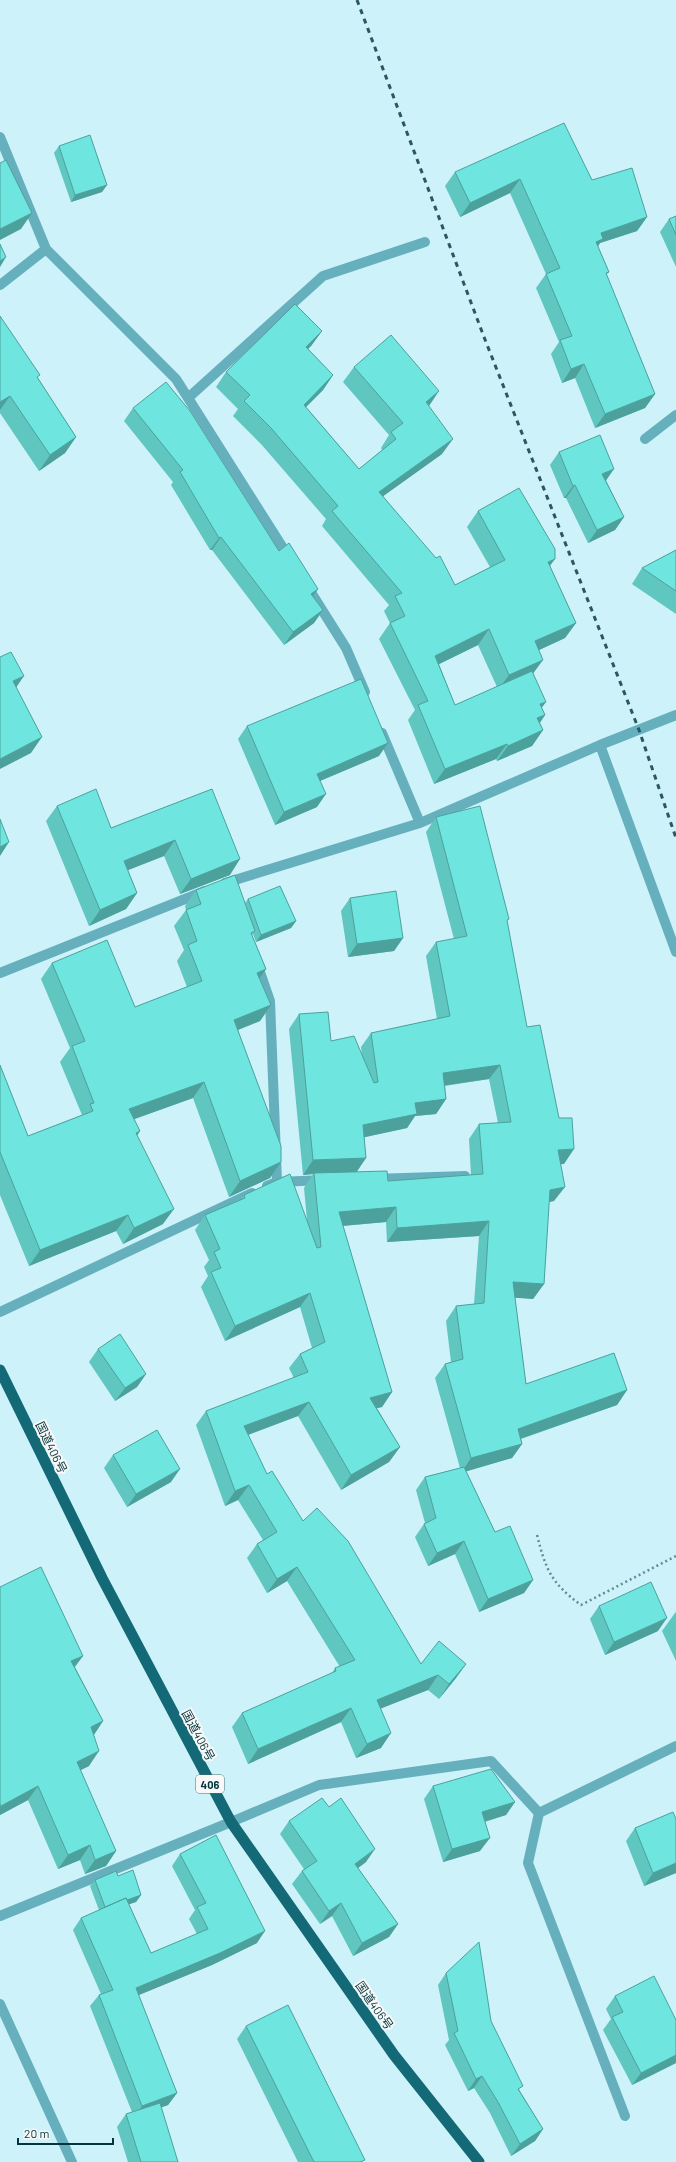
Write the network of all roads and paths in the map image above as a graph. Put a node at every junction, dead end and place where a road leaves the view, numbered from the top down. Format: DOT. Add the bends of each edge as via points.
graph roads {
  1 [pos="0,137"];
  2 [pos="425,242"];
  3 [pos="46,249"];
  4 [pos="0,285"];
  5 [pos="188,398"];
  6 [pos="676,415"];
  7 [pos="645,438"];
  8 [pos="295,567"];
  9 [pos="303,580"];
  10 [pos="368,699"];
  11 [pos="676,715"];
  12 [pos="377,721"];
  13 [pos="600,745"];
  14 [pos="420,823"];
  15 [pos="676,952"];
  16 [pos="254,956"];
  17 [pos="0,973"];
  18 [pos="465,1176"];
  19 [pos="363,1179"];
  20 [pos="332,1180"];
  21 [pos="276,1182"];
  22 [pos="0,1312"];
  23 [pos="0,1370"];
  24 [pos="537,1535"];
  25 [pos="676,1556"];
  26 [pos="676,1746"];
  27 [pos="539,1813"];
  28 [pos="231,1822"];
  29 [pos="0,1916"];
  30 [pos="0,2004"];
  31 [pos="625,2116"];
  32 [pos="72,2162"];
  33 [pos="479,2162"];
  1 -- 3 [label="street"];
  2 -- 5 [label="street" via="323,276"];
  3 -- 4 [label="street"];
  3 -- 5 [label="street" via="176,379"];
  5 -- 8 [label="street"];
  6 -- 7 [label="street"];
  9 -- 10 [label="street" via="346,648"];
  11 -- 13 [label="street"];
  12 -- 14 [label="street"];
  13 -- 14 [label="street"];
  13 -- 15 [label="street"];
  14 -- 17 [label="street" via="229,886"];
  16 -- 21 [label="street" via="270,1001"];
  18 -- 19 [label="street"];
  20 -- 21 [label="street"];
  21 -- 22 [label="street"];
  23 -- 28 [label="highway, 国道406号 / 406" via="102,1578"];
  24 -- 25 [label="path" via="544,1564 550,1575 581,1605"];
  26 -- 27 [label="street"];
  27 -- 28 [label="street" via="491,1761 319,1785"];
  27 -- 31 [label="street" via="528,1864"];
  28 -- 29 [label="street"];
  28 -- 33 [label="highway, 国道406号 / 406" via="394,2055"];
  30 -- 32 [label="street"];
}
